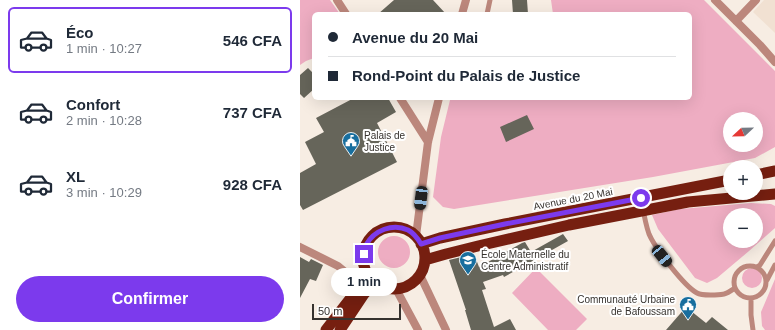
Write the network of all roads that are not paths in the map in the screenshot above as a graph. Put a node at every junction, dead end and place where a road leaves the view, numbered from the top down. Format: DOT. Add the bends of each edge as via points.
graph roads {
  1 [pos="337,0"];
  2 [pos="466,0"];
  3 [pos="490,0"];
  4 [pos="715,0"];
  5 [pos="756,0"];
  6 [pos="345,12"];
  7 [pos="463,12"];
  8 [pos="487,12"];
  9 [pos="736,21"];
  10 [pos="775,62"];
  11 [pos="401,100"];
  12 [pos="438,100"];
  13 [pos="428,142"];
  14 [pos="775,171"];
  15 [pos="763,174"];
  16 [pos="723,181"];
  17 [pos="775,194"];
  18 [pos="641,198"];
  19 [pos="643,211"];
  20 [pos="419,240"];
  21 [pos="775,241"];
  22 [pos="300,247"];
  23 [pos="425,260"];
  24 [pos="775,265"];
  25 [pos="758,267"];
  26 [pos="367,273"];
  27 [pos="420,275"];
  28 [pos="767,280"];
  29 [pos="375,282"];
  30 [pos="361,285"];
  31 [pos="735,288"];
  32 [pos="396,289"];
  33 [pos="751,298"];
  34 [pos="326,330"];
  35 [pos="340,330"];
  36 [pos="418,330"];
  37 [pos="446,330"];
  38 [pos="754,330"];
  1 -- 6 [label="street"];
  2 -- 7 [label="street"];
  3 -- 8 [label="lane"];
  4 -- 9 [label="street"];
  5 -- 9 [label="street"];
  9 -- 10 [label="street"];
  11 -- 13 [label="street"];
  12 -- 13 [label="street"];
  13 -- 20 [label="street"];
  14 -- 15 [label="highway"];
  16 -- 18 [label="highway, Avenue du 20 Mai"];
  17 -- 19 [label="highway" via="688,202"];
  18 -- 19 [label="lane"];
  18 -- 20 [label="highway, Avenue du 20 Mai"];
  19 -- 23 [label="highway" via="569,225"];
  19 -- 31 [label="lane" via="649,233 662,256 694,291 698,294 725,294"];
  20 -- 23 [label="highway" via="424,249"];
  20 -- 26 [label="highway" via="408,230 389,228 380,231 366,244 364,264"];
  21 -- 25 [label="lane"];
  22 -- 30 [label="street" via="338,266"];
  23 -- 27 [label="highway"];
  24 -- 28 [label="lane"];
  25 -- 28 [label="lane"];
  25 -- 31 [label="lane" via="750,265 736,273"];
  26 -- 29 [label="highway"];
  26 -- 30 [label="highway"];
  27 -- 32 [label="highway" via="410,285"];
  27 -- 37 [label="street"];
  28 -- 33 [label="lane" via="764,290"];
  29 -- 32 [label="highway"];
  29 -- 35 [label="highway"];
  30 -- 34 [label="highway"];
  31 -- 33 [label="lane" via="744,297"];
  32 -- 36 [label="street"];
  33 -- 38 [label="lane"];
}
